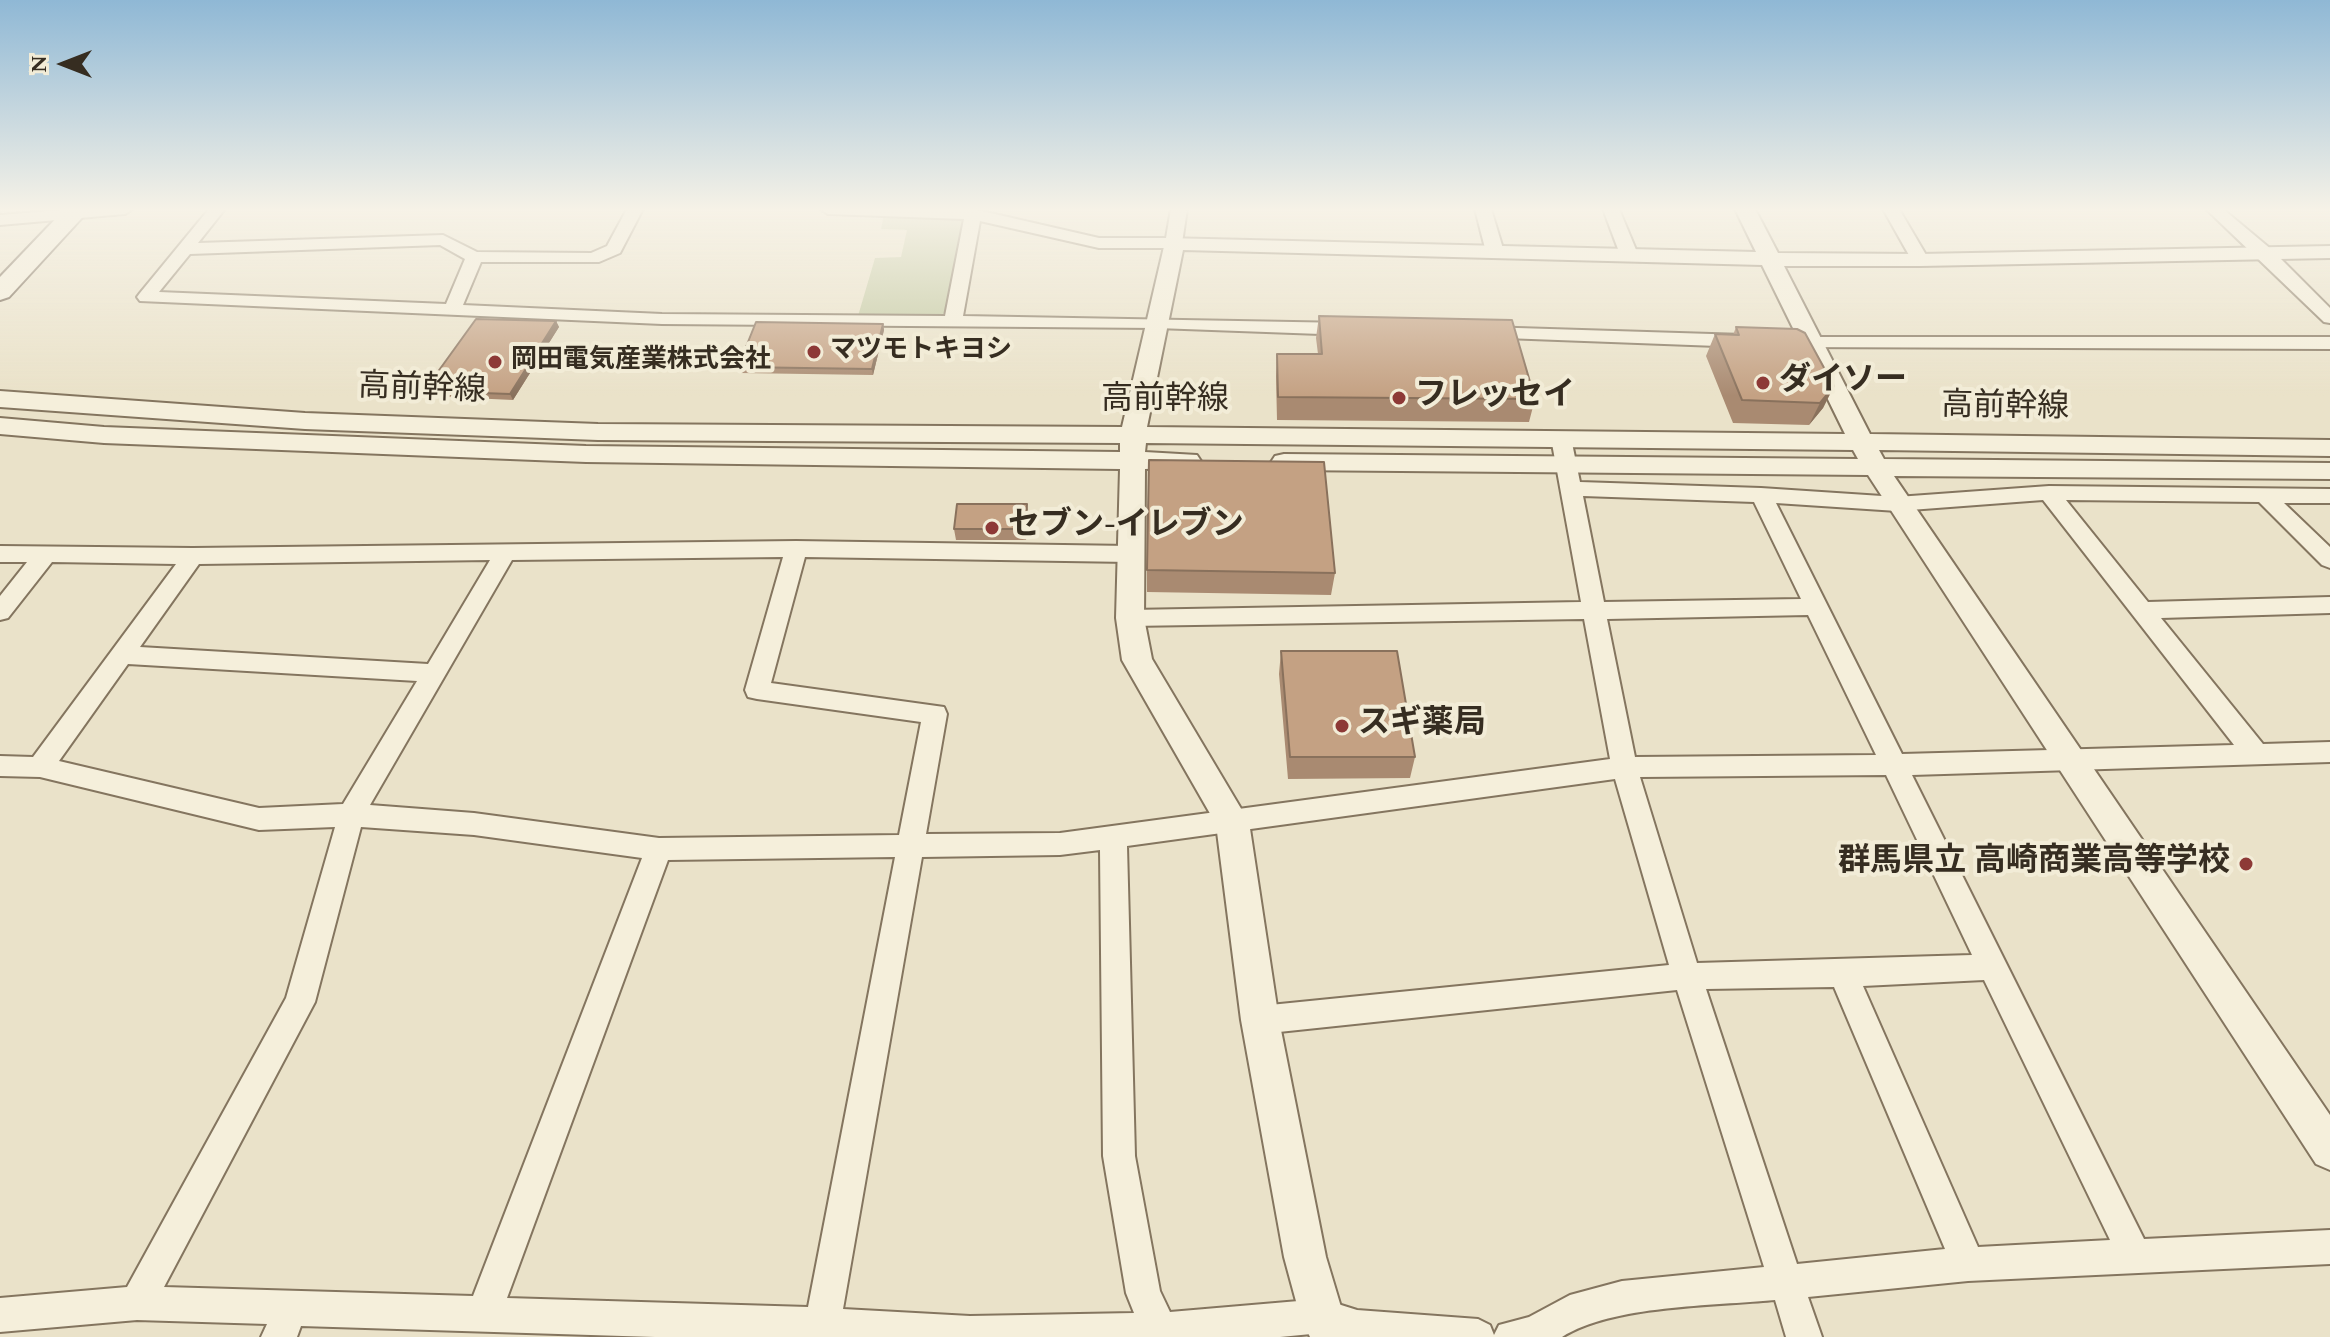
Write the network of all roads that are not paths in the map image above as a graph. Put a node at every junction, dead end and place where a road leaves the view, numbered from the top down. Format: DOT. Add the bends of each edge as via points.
graph roads {
  1 [pos="19,271"];
  2 [pos="167,271"];
  3 [pos="468,271"];
  4 [pos="962,271"];
  5 [pos="1168,271"];
  6 [pos="1776,271"];
  7 [pos="2283,271"];
  8 [pos="0,292"];
  9 [pos="452,311"];
  10 [pos="2330,318"];
  11 [pos="953,322"];
  12 [pos="1157,323"];
  13 [pos="1365,329"];
  14 [pos="1461,332"];
  15 [pos="1813,343"];
  16 [pos="2330,343"];
  17 [pos="0,399"];
  18 [pos="0,426"];
  19 [pos="1561,438"];
  20 [pos="1133,448"];
  21 [pos="2330,448"];
  22 [pos="1869,454"];
  23 [pos="1211,461"];
  24 [pos="1257,462"];
  25 [pos="2330,471"];
  26 [pos="1570,478"];
  27 [pos="2049,493"];
  28 [pos="1761,495"];
  29 [pos="2265,496"];
  30 [pos="2330,496"];
  31 [pos="1897,504"];
  32 [pos="796,549"];
  33 [pos="505,553"];
  34 [pos="0,554"];
  35 [pos="46,554"];
  36 [pos="1130,554"];
  37 [pos="193,556"];
  38 [pos="2330,560"];
  39 [pos="2330,605"];
  40 [pos="1816,607"];
  41 [pos="2144,610"];
  42 [pos="0,612"];
  43 [pos="1593,612"];
  44 [pos="1130,618"];
  45 [pos="121,655"];
  46 [pos="434,673"];
  47 [pos="2330,752"];
  48 [pos="2257,755"];
  49 [pos="2067,759"];
  50 [pos="1893,765"];
  51 [pos="0,766"];
  52 [pos="40,767"];
  53 [pos="1624,767"];
  54 [pos="351,815"];
  55 [pos="1232,822"];
  56 [pos="1113,835"];
  57 [pos="909,847"];
  58 [pos="659,849"];
  59 [pos="1991,967"];
  60 [pos="1843,974"];
  61 [pos="1687,976"];
  62 [pos="1260,1020"];
  63 [pos="2330,1150"];
  64 [pos="2330,1247"];
  65 [pos="2135,1256"];
  66 [pos="1968,1264"];
  67 [pos="1786,1283"];
  68 [pos="137,1303"];
  69 [pos="483,1315"];
  70 [pos="7,1321"];
  71 [pos="285,1323"];
  72 [pos="1328,1326"];
  73 [pos="821,1331"];
  74 [pos="1160,1334"];
  75 [pos="1478,1337"];
  76 [pos="1511,1337"];
  77 [pos="1804,1337"];
  1 -- 8 [label="main road"];
  2 -- 9 [label="street" via="146,297"];
  3 -- 9 [label="street"];
  4 -- 11 [label="street"];
  5 -- 12 [label="street"];
  6 -- 15 [label="street"];
  7 -- 10 [label="street"];
  9 -- 11 [label="street"];
  11 -- 12 [label="street"];
  12 -- 13 [label="street"];
  12 -- 20 [label="street"];
  14 -- 15 [label="street"];
  15 -- 16 [label="street"];
  15 -- 22 [label="street"];
  17 -- 20 [label="street, 高前幹線" via="305,421"];
  18 -- 20 [label="street, 高前幹線" via="120,436 586,454"];
  19 -- 20 [label="street, 高前幹線"];
  19 -- 22 [label="street, 高前幹線"];
  19 -- 26 [label="street"];
  20 -- 23 [label="street, 高前幹線"];
  20 -- 36 [label="street"];
  21 -- 22 [label="street, 高前幹線"];
  22 -- 25 [label="street, 高前幹線"];
  22 -- 26 [label="street, 高前幹線"];
  22 -- 31 [label="street"];
  24 -- 26 [label="street, 高前幹線"];
  26 -- 28 [label="street"];
  26 -- 43 [label="street"];
  27 -- 29 [label="street"];
  27 -- 31 [label="street"];
  27 -- 41 [label="street"];
  28 -- 31 [label="street"];
  28 -- 40 [label="street"];
  29 -- 30 [label="street"];
  29 -- 38 [label="street"];
  31 -- 49 [label="street"];
  32 -- 33 [label="street"];
  32 -- 36 [label="street"];
  32 -- 57 [label="street" via="757,690 935,714"];
  33 -- 37 [label="street"];
  33 -- 46 [label="street"];
  34 -- 35 [label="street"];
  35 -- 37 [label="street"];
  35 -- 42 [label="street"];
  36 -- 44 [label="street"];
  37 -- 45 [label="street"];
  39 -- 41 [label="street"];
  40 -- 43 [label="street"];
  40 -- 50 [label="street"];
  41 -- 48 [label="street"];
  43 -- 44 [label="street"];
  43 -- 53 [label="street"];
  44 -- 55 [label="street" via="1137,660"];
  45 -- 46 [label="street"];
  45 -- 52 [label="street"];
  46 -- 54 [label="street"];
  47 -- 48 [label="street"];
  48 -- 49 [label="street"];
  49 -- 50 [label="street"];
  49 -- 63 [label="street"];
  50 -- 53 [label="street"];
  50 -- 59 [label="street"];
  51 -- 52 [label="street"];
  52 -- 54 [label="street" via="259,819"];
  53 -- 55 [label="street"];
  53 -- 61 [label="street"];
  54 -- 58 [label="street" via="474,824"];
  54 -- 68 [label="street" via="300,1002"];
  55 -- 56 [label="street"];
  55 -- 62 [label="street"];
  56 -- 57 [label="street" via="1060,844"];
  56 -- 74 [label="street" via="1119,1156 1143,1293"];
  57 -- 58 [label="street"];
  57 -- 73 [label="street"];
  58 -- 69 [label="street"];
  59 -- 60 [label="street"];
  59 -- 65 [label="street"];
  60 -- 61 [label="street"];
  60 -- 66 [label="street"];
  61 -- 62 [label="street"];
  61 -- 67 [label="street"];
  62 -- 72 [label="street" via="1305,1257"];
  64 -- 65 [label="street"];
  65 -- 66 [label="street"];
  66 -- 67 [label="street"];
  67 -- 76 [label="street" via="1622,1298 1570,1312 1534,1334"];
  67 -- 77 [label="street"];
  68 -- 70 [label="street"];
  68 -- 71 [label="street"];
  69 -- 71 [label="street"];
  69 -- 73 [label="street"];
  72 -- 74 [label="street"];
  72 -- 75 [label="street"];
  73 -- 74 [label="street"];
}
